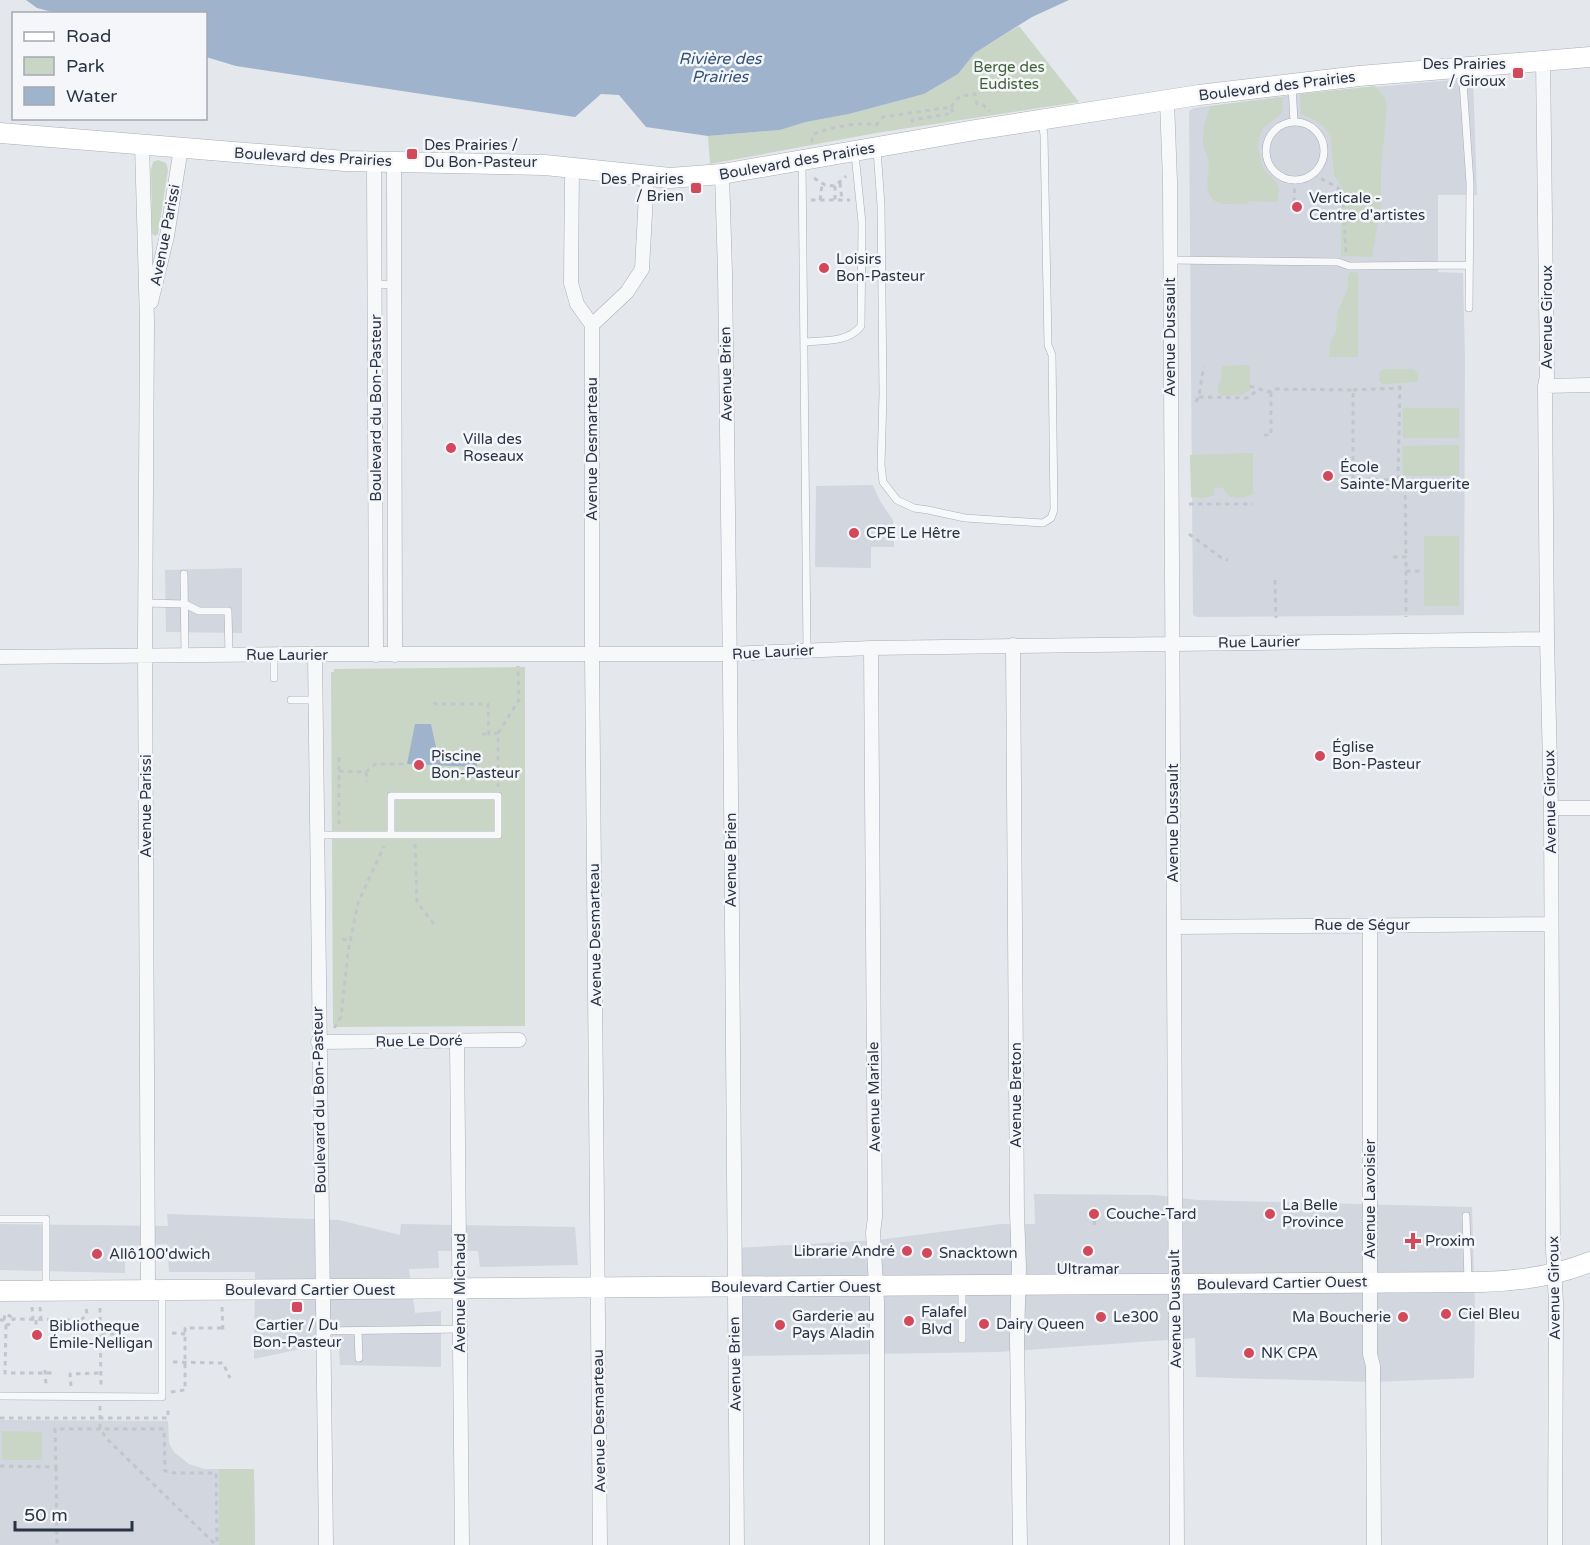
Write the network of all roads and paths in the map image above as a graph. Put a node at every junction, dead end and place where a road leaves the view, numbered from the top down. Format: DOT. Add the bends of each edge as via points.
graph roads {
  1 [pos="1590,57"];
  2 [pos="1543,60"];
  3 [pos="1462,67"];
  4 [pos="1292,83"];
  5 [pos="1167,101"];
  6 [pos="951,107"];
  7 [pos="986,107"];
  8 [pos="1041,119"];
  9 [pos="934,122"];
  10 [pos="1294,122"];
  11 [pos="0,132"];
  12 [pos="142,145"];
  13 [pos="877,147"];
  14 [pos="181,148"];
  15 [pos="809,160"];
  16 [pos="851,160"];
  17 [pos="384,162"];
  18 [pos="572,167"];
  19 [pos="1314,173"];
  20 [pos="722,174"];
  21 [pos="647,176"];
  22 [pos="1295,180"];
  23 [pos="840,183"];
  24 [pos="822,184"];
  25 [pos="835,186"];
  26 [pos="811,200"];
  27 [pos="820,200"];
  28 [pos="835,200"];
  29 [pos="842,200"];
  30 [pos="853,200"];
  31 [pos="1294,202"];
  32 [pos="1346,258"];
  33 [pos="1169,260"];
  34 [pos="1468,266"];
  35 [pos="375,284"];
  36 [pos="393,285"];
  37 [pos="1469,308"];
  38 [pos="147,322"];
  39 [pos="592,325"];
  40 [pos="804,342"];
  41 [pos="1205,367"];
  42 [pos="1590,385"];
  43 [pos="1250,386"];
  44 [pos="1545,386"];
  45 [pos="1259,388"];
  46 [pos="1353,390"];
  47 [pos="1271,391"];
  48 [pos="1199,397"];
  49 [pos="1197,402"];
  50 [pos="376,404"];
  51 [pos="393,405"];
  52 [pos="1264,435"];
  53 [pos="1398,480"];
  54 [pos="376,501"];
  55 [pos="394,501"];
  56 [pos="1189,504"];
  57 [pos="1253,504"];
  58 [pos="1189,534"];
  59 [pos="1393,557"];
  60 [pos="1406,557"];
  61 [pos="1228,560"];
  62 [pos="1406,571"];
  63 [pos="1424,571"];
  64 [pos="184,574"];
  65 [pos="1275,580"];
  66 [pos="146,603"];
  67 [pos="185,604"];
  68 [pos="1406,617"];
  69 [pos="1275,618"];
  70 [pos="1546,639"];
  71 [pos="1172,643"];
  72 [pos="1013,645"];
  73 [pos="871,648"];
  74 [pos="807,650"];
  75 [pos="274,654"];
  76 [pos="315,654"];
  77 [pos="592,654"];
  78 [pos="729,654"];
  79 [pos="185,655"];
  80 [pos="230,655"];
  81 [pos="376,655"];
  82 [pos="394,655"];
  83 [pos="145,656"];
  84 [pos="0,657"];
  85 [pos="518,666"];
  86 [pos="274,678"];
  87 [pos="291,700"];
  88 [pos="315,700"];
  89 [pos="435,702"];
  90 [pos="498,733"];
  91 [pos="482,734"];
  92 [pos="489,734"];
  93 [pos="339,757"];
  94 [pos="407,764"];
  95 [pos="339,771"];
  96 [pos="366,772"];
  97 [pos="498,780"];
  98 [pos="367,782"];
  99 [pos="1551,808"];
  100 [pos="1590,808"];
  101 [pos="339,822"];
  102 [pos="391,834"];
  103 [pos="414,834"];
  104 [pos="317,835"];
  105 [pos="434,924"];
  106 [pos="1551,924"];
  107 [pos="1370,926"];
  108 [pos="1174,927"];
  109 [pos="342,939"];
  110 [pos="351,941"];
  111 [pos="333,1028"];
  112 [pos="519,1040"];
  113 [pos="457,1041"];
  114 [pos="318,1042"];
  115 [pos="1466,1216"];
  116 [pos="0,1219"];
  117 [pos="1095,1219"];
  118 [pos="1095,1225"];
  119 [pos="1590,1262"];
  120 [pos="1555,1275"];
  121 [pos="1468,1282"];
  122 [pos="1370,1283"];
  123 [pos="1175,1284"];
  124 [pos="1018,1285"];
  125 [pos="875,1286"];
  126 [pos="962,1286"];
  127 [pos="734,1287"];
  128 [pos="597,1288"];
  129 [pos="323,1289"];
  130 [pos="459,1289"];
  131 [pos="155,1290"];
  132 [pos="2,1299"];
  133 [pos="43,1299"];
  134 [pos="32,1307"];
  135 [pos="87,1307"];
  136 [pos="100,1307"];
  137 [pos="222,1307"];
  138 [pos="5,1314"];
  139 [pos="14,1319"];
  140 [pos="2,1320"];
  141 [pos="36,1320"];
  142 [pos="81,1320"];
  143 [pos="101,1324"];
  144 [pos="6,1325"];
  145 [pos="36,1329"];
  146 [pos="460,1329"];
  147 [pos="323,1331"];
  148 [pos="358,1331"];
  149 [pos="128,1332"];
  150 [pos="223,1333"];
  151 [pos="101,1334"];
  152 [pos="962,1339"];
  153 [pos="223,1358"];
  154 [pos="359,1358"];
  155 [pos="185,1362"];
  156 [pos="223,1362"];
  157 [pos="2,1373"];
  158 [pos="56,1373"];
  159 [pos="101,1373"];
  160 [pos="70,1374"];
  161 [pos="230,1378"];
  162 [pos="100,1387"];
  163 [pos="0,1396"];
  164 [pos="100,1404"];
  165 [pos="100,1429"];
  166 [pos="6,1460"];
  167 [pos="0,1466"];
  168 [pos="6,1466"];
  169 [pos="56,1467"];
  170 [pos="57,1545"];
  171 [pos="217,1545"];
  172 [pos="326,1545"];
  173 [pos="462,1545"];
  174 [pos="600,1545"];
  175 [pos="737,1545"];
  176 [pos="877,1545"];
  177 [pos="1020,1545"];
  178 [pos="1177,1545"];
  179 [pos="1374,1545"];
  180 [pos="1555,1545"];
  1 -- 2 [label="street, Boulevard des Prairies"];
  2 -- 3 [label="street, Boulevard des Prairies"];
  2 -- 44 [label="street, Avenue Giroux"];
  3 -- 4 [label="street, Boulevard des Prairies"];
  3 -- 34 [label="lane" via="1470,183"];
  4 -- 5 [label="street, Boulevard des Prairies"];
  4 -- 10 [label="lane"];
  5 -- 8 [label="street, Boulevard des Prairies"];
  5 -- 33 [label="street, Avenue Dussault"];
  6 -- 7 [label="path" via="960,96 975,94 977,104"];
  6 -- 9 [label="path" via="953,113 912,120 913,125"];
  6 -- 15 [label="path" via="883,117 876,125 867,123 819,132 812,135"];
  8 -- 13 [label="street, Boulevard des Prairies"];
  8 -- 13 [label="lane" via="1048,345 1053,376 1054,510 1043,523 965,518 914,508 897,500 883,482"];
  10 -- 19 [label="lane" via="1312,128 1323,142 1323,160"];
  10 -- 22 [label="lane" via="1274,132 1266,153 1277,174"];
  11 -- 12 [label="street, Boulevard des Prairies"];
  12 -- 14 [label="street, Boulevard des Prairies"];
  12 -- 38 [label="street, Avenue Parissi"];
  13 -- 16 [label="street, Boulevard des Prairies"];
  14 -- 17 [label="street, Boulevard des Prairies"];
  14 -- 38 [label="street, Avenue Parissi"];
  15 -- 16 [label="street, Boulevard des Prairies"];
  15 -- 20 [label="street, Boulevard des Prairies"];
  15 -- 24 [label="path" via="816,180"];
  15 -- 40 [label="lane"];
  16 -- 23 [label="path"];
  16 -- 40 [label="lane" via="862,223 861,326 840,339"];
  17 -- 18 [label="street, Boulevard des Prairies"];
  17 -- 35 [label="street, Boulevard du Bon-Pasteur"];
  17 -- 36 [label="street, Boulevard du Bon-Pasteur"];
  18 -- 21 [label="street, Boulevard des Prairies"];
  18 -- 39 [label="street" via="571,283 577,304"];
  19 -- 22 [label="lane"];
  19 -- 32 [label="path" via="1343,193"];
  20 -- 21 [label="street, Boulevard des Prairies"];
  20 -- 78 [label="street, Avenue Brien"];
  21 -- 39 [label="street" via="642,269 627,292"];
  22 -- 31 [label="path"];
  23 -- 25 [label="path"];
  23 -- 29 [label="path"];
  24 -- 25 [label="path"];
  24 -- 27 [label="path"];
  25 -- 28 [label="path"];
  26 -- 27 [label="path"];
  27 -- 28 [label="path"];
  28 -- 29 [label="path"];
  29 -- 30 [label="path"];
  33 -- 34 [label="lane"];
  33 -- 71 [label="street, Avenue Dussault"];
  34 -- 37 [label="lane"];
  35 -- 36 [label="lane"];
  35 -- 50 [label="street, Boulevard du Bon-Pasteur"];
  36 -- 51 [label="street, Boulevard du Bon-Pasteur"];
  38 -- 66 [label="street, Avenue Parissi"];
  39 -- 77 [label="street, Avenue Desmarteau"];
  40 -- 74 [label="lane"];
  41 -- 48 [label="path"];
  42 -- 44 [label="street"];
  43 -- 45 [label="path"];
  44 -- 70 [label="street, Avenue Giroux"];
  45 -- 47 [label="path"];
  45 -- 48 [label="path" via="1247,398"];
  46 -- 47 [label="path"];
  46 -- 53 [label="path" via="1353,479"];
  46 -- 53 [label="path" via="1400,386"];
  47 -- 52 [label="path" via="1271,435"];
  48 -- 49 [label="path"];
  50 -- 51 [label="lane"];
  50 -- 54 [label="street, Boulevard du Bon-Pasteur"];
  51 -- 55 [label="street, Boulevard du Bon-Pasteur"];
  53 -- 60 [label="path" via="1405,480"];
  54 -- 55 [label="lane"];
  54 -- 81 [label="street, Boulevard du Bon-Pasteur"];
  55 -- 82 [label="street, Boulevard du Bon-Pasteur"];
  56 -- 57 [label="path"];
  58 -- 61 [label="path"];
  59 -- 60 [label="path"];
  60 -- 62 [label="path"];
  62 -- 63 [label="path"];
  62 -- 68 [label="path"];
  64 -- 67 [label="lane"];
  65 -- 69 [label="path"];
  66 -- 67 [label="lane"];
  66 -- 83 [label="street, Avenue Parissi"];
  67 -- 79 [label="lane"];
  67 -- 80 [label="lane" via="199,611 228,611"];
  70 -- 71 [label="street, Rue Laurier"];
  70 -- 99 [label="street, Avenue Giroux"];
  71 -- 72 [label="street, Rue Laurier"];
  71 -- 108 [label="street, Avenue Dussault"];
  72 -- 73 [label="street, Rue Laurier"];
  72 -- 124 [label="street, Avenue Breton"];
  73 -- 74 [label="street, Rue Laurier"];
  73 -- 125 [label="street, Avenue Mariale"];
  74 -- 78 [label="street, Rue Laurier"];
  75 -- 76 [label="street, Rue Laurier"];
  75 -- 80 [label="street, Rue Laurier"];
  75 -- 86 [label="lane"];
  76 -- 81 [label="street, Rue Laurier"];
  76 -- 88 [label="street, Boulevard du Bon-Pasteur"];
  77 -- 78 [label="street, Rue Laurier"];
  77 -- 82 [label="street, Rue Laurier"];
  77 -- 128 [label="street, Avenue Desmarteau"];
  78 -- 127 [label="street, Avenue Brien"];
  79 -- 80 [label="street, Rue Laurier"];
  79 -- 83 [label="street, Rue Laurier"];
  81 -- 82 [label="street, Rue Laurier"];
  83 -- 84 [label="street, Rue Laurier"];
  83 -- 131 [label="street, Avenue Parissi"];
  85 -- 90 [label="path" via="518,699"];
  87 -- 88 [label="lane"];
  88 -- 104 [label="street, Boulevard du Bon-Pasteur"];
  89 -- 92 [label="path" via="488,704"];
  90 -- 92 [label="path"];
  90 -- 97 [label="path"];
  91 -- 92 [label="path"];
  93 -- 95 [label="path"];
  94 -- 96 [label="path" via="375,764"];
  95 -- 96 [label="path"];
  95 -- 101 [label="path"];
  96 -- 98 [label="path"];
  99 -- 100 [label="street"];
  99 -- 106 [label="street, Avenue Giroux"];
  102 -- 103 [label="lane"];
  102 -- 103 [label="lane" via="391,796 498,796 498,835"];
  102 -- 104 [label="lane"];
  102 -- 110 [label="path" via="358,903"];
  103 -- 105 [label="path" via="417,902"];
  104 -- 114 [label="street, Boulevard du Bon-Pasteur"];
  106 -- 107 [label="street, Rue de Ségur"];
  106 -- 120 [label="street, Avenue Giroux"];
  107 -- 108 [label="street, Rue de Ségur"];
  107 -- 122 [label="street, Avenue Lavoisier"];
  108 -- 123 [label="street, Avenue Dussault"];
  109 -- 110 [label="path"];
  110 -- 111 [label="path" via="341,1017"];
  112 -- 113 [label="street, Rue Le Doré"];
  113 -- 114 [label="street, Rue Le Doré"];
  113 -- 130 [label="street, Avenue Michaud"];
  114 -- 129 [label="street, Boulevard du Bon-Pasteur"];
  115 -- 121 [label="lane"];
  116 -- 133 [label="lane" via="46,1219"];
  117 -- 118 [label="path"];
  119 -- 120 [label="street, Boulevard Cartier Ouest"];
  120 -- 121 [label="street, Boulevard Cartier Ouest"];
  120 -- 180 [label="street, Avenue Giroux"];
  121 -- 122 [label="street, Boulevard Cartier Ouest"];
  122 -- 123 [label="street, Boulevard Cartier Ouest"];
  122 -- 179 [label="street, Avenue Lavoisier"];
  123 -- 124 [label="street, Boulevard Cartier Ouest"];
  123 -- 178 [label="street, Avenue Dussault"];
  124 -- 126 [label="street, Boulevard Cartier Ouest"];
  124 -- 177 [label="street, Avenue Breton"];
  125 -- 126 [label="street, Boulevard Cartier Ouest"];
  125 -- 127 [label="street, Boulevard Cartier Ouest"];
  125 -- 176 [label="street, Avenue Mariale"];
  126 -- 152 [label="lane"];
  127 -- 128 [label="street, Boulevard Cartier Ouest"];
  127 -- 175 [label="street, Avenue Brien"];
  128 -- 130 [label="street, Boulevard Cartier Ouest"];
  128 -- 174 [label="street, Avenue Desmarteau"];
  129 -- 130 [label="street, Boulevard Cartier Ouest"];
  129 -- 131 [label="street, Boulevard Cartier Ouest"];
  129 -- 147 [label="street, Boulevard du Bon-Pasteur"];
  130 -- 146 [label="street, Avenue Michaud"];
  131 -- 133 [label="street, Boulevard Cartier Ouest"];
  131 -- 163 [label="lane" via="162,1396"];
  132 -- 133 [label="street, Boulevard Cartier Ouest"];
  132 -- 138 [label="path"];
  133 -- 141 [label="path"];
  134 -- 141 [label="path"];
  135 -- 142 [label="path"];
  136 -- 143 [label="path"];
  137 -- 150 [label="path"];
  138 -- 139 [label="path"];
  138 -- 140 [label="path"];
  139 -- 141 [label="path"];
  139 -- 144 [label="path"];
  140 -- 144 [label="path"];
  141 -- 142 [label="path"];
  141 -- 145 [label="path"];
  142 -- 143 [label="path"];
  143 -- 151 [label="path"];
  144 -- 157 [label="path"];
  146 -- 148 [label="lane"];
  146 -- 173 [label="street, Avenue Michaud"];
  147 -- 148 [label="lane"];
  147 -- 172 [label="street, Boulevard du Bon-Pasteur"];
  148 -- 154 [label="lane"];
  149 -- 151 [label="path"];
  151 -- 159 [label="path"];
  153 -- 156 [label="path"];
  155 -- 156 [label="path"];
  156 -- 161 [label="path"];
  157 -- 158 [label="path"];
  159 -- 160 [label="path"];
  159 -- 162 [label="path"];
  164 -- 165 [label="path"];
  165 -- 169 [label="path" via="55,1429"];
  165 -- 171 [label="path"];
  165 -- 171 [label="path" via="164,1429 165,1471 216,1473"];
  166 -- 168 [label="path"];
  167 -- 168 [label="path"];
  168 -- 169 [label="path"];
  169 -- 170 [label="path"];
}
